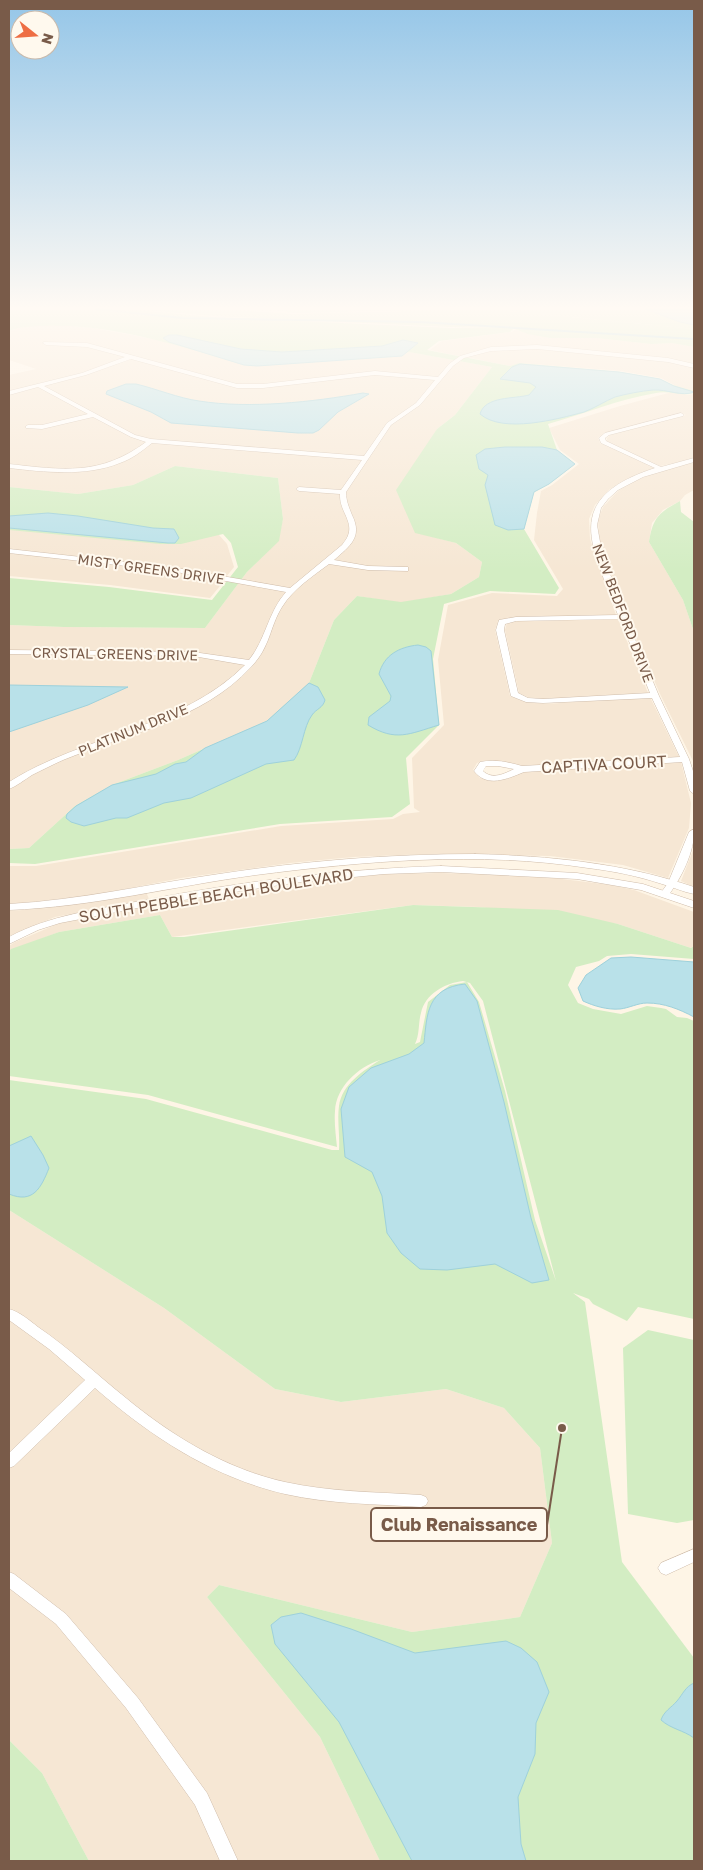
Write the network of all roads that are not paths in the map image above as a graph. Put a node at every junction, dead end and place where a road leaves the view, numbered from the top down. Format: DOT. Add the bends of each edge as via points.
graph roads {
  1 [pos="58,396"];
  2 [pos="424,396"];
  3 [pos="92,415"];
  4 [pos="682,415"];
  5 [pos="28,427"];
  6 [pos="151,441"];
  7 [pos="366,458"];
  8 [pos="694,460"];
  9 [pos="9,466"];
  10 [pos="659,468"];
  11 [pos="299,489"];
  12 [pos="343,492"];
  13 [pos="9,551"];
  14 [pos="327,561"];
  15 [pos="405,569"];
  16 [pos="292,591"];
  17 [pos="622,617"];
  18 [pos="9,652"];
  19 [pos="250,663"];
  20 [pos="654,695"];
  21 [pos="685,759"];
  22 [pos="522,769"];
  23 [pos="9,786"];
  24 [pos="694,791"];
  25 [pos="694,832"];
  26 [pos="673,883"];
  27 [pos="153,888"];
  28 [pos="694,890"];
  29 [pos="665,894"];
  30 [pos="158,900"];
  31 [pos="694,905"];
  32 [pos="9,907"];
  33 [pos="9,940"];
  34 [pos="9,1314"];
  35 [pos="95,1379"];
  36 [pos="9,1462"];
  37 [pos="421,1501"];
  38 [pos="694,1555"];
  39 [pos="666,1568"];
  40 [pos="9,1579"];
  41 [pos="229,1861"];
  1 -- 3 [label="street"];
  2 -- 7 [label="street" via="390,422"];
  3 -- 5 [label="street" via="42,427"];
  3 -- 6 [label="street" via="133,436"];
  4 -- 10 [label="street" via="602,438 603,442"];
  6 -- 7 [label="street"];
  6 -- 9 [label="street" via="131,456 95,467 52,470"];
  7 -- 12 [label="street"];
  8 -- 10 [label="street, NEW BEDFORD DRIVE"];
  10 -- 17 [label="street, NEW BEDFORD DRIVE" via="614,490 599,506 594,519 595,539"];
  11 -- 12 [label="street"];
  12 -- 14 [label="street, PLATINUM DRIVE" via="342,500 354,534"];
  13 -- 16 [label="street, MISTY GREENS DRIVE" via="171,569"];
  14 -- 15 [label="street" via="368,568"];
  14 -- 16 [label="street, PLATINUM DRIVE"];
  16 -- 19 [label="street, PLATINUM DRIVE" via="280,603 264,644"];
  17 -- 20 [label="street, NEW BEDFORD DRIVE"];
  17 -- 20 [label="street" via="502,622 500,630 514,694 526,700 544,701"];
  18 -- 19 [label="street, CRYSTAL GREENS DRIVE" via="193,654"];
  19 -- 23 [label="street, PLATINUM DRIVE" via="225,686 190,707 49,763"];
  20 -- 21 [label="street, NEW BEDFORD DRIVE"];
  21 -- 22 [label="street, CAPTIVA COURT"];
  21 -- 24 [label="street, NEW BEDFORD DRIVE"];
  25 -- 26 [label="street"];
  26 -- 27 [label="street, SOUTH PEBBLE BEACH BOULEVARD" via="629,871 579,863 427,857 292,866"];
  26 -- 28 [label="street, SOUTH PEBBLE BEACH BOULEVARD"];
  26 -- 29 [label="street"];
  27 -- 30 [label="street"];
  27 -- 32 [label="street, SOUTH PEBBLE BEACH BOULEVARD" via="91,899"];
  29 -- 30 [label="street, SOUTH PEBBLE BEACH BOULEVARD" via="619,882 577,876 441,869 293,880"];
  29 -- 31 [label="street, SOUTH PEBBLE BEACH BOULEVARD"];
  30 -- 33 [label="street, SOUTH PEBBLE BEACH BOULEVARD" via="58,920"];
  34 -- 35 [label="street" via="59,1348"];
  35 -- 36 [label="street"];
  35 -- 37 [label="street" via="146,1421 248,1477 314,1493"];
  38 -- 39 [label="street"];
  40 -- 41 [label="street" via="61,1619 132,1703 201,1799"];
}
